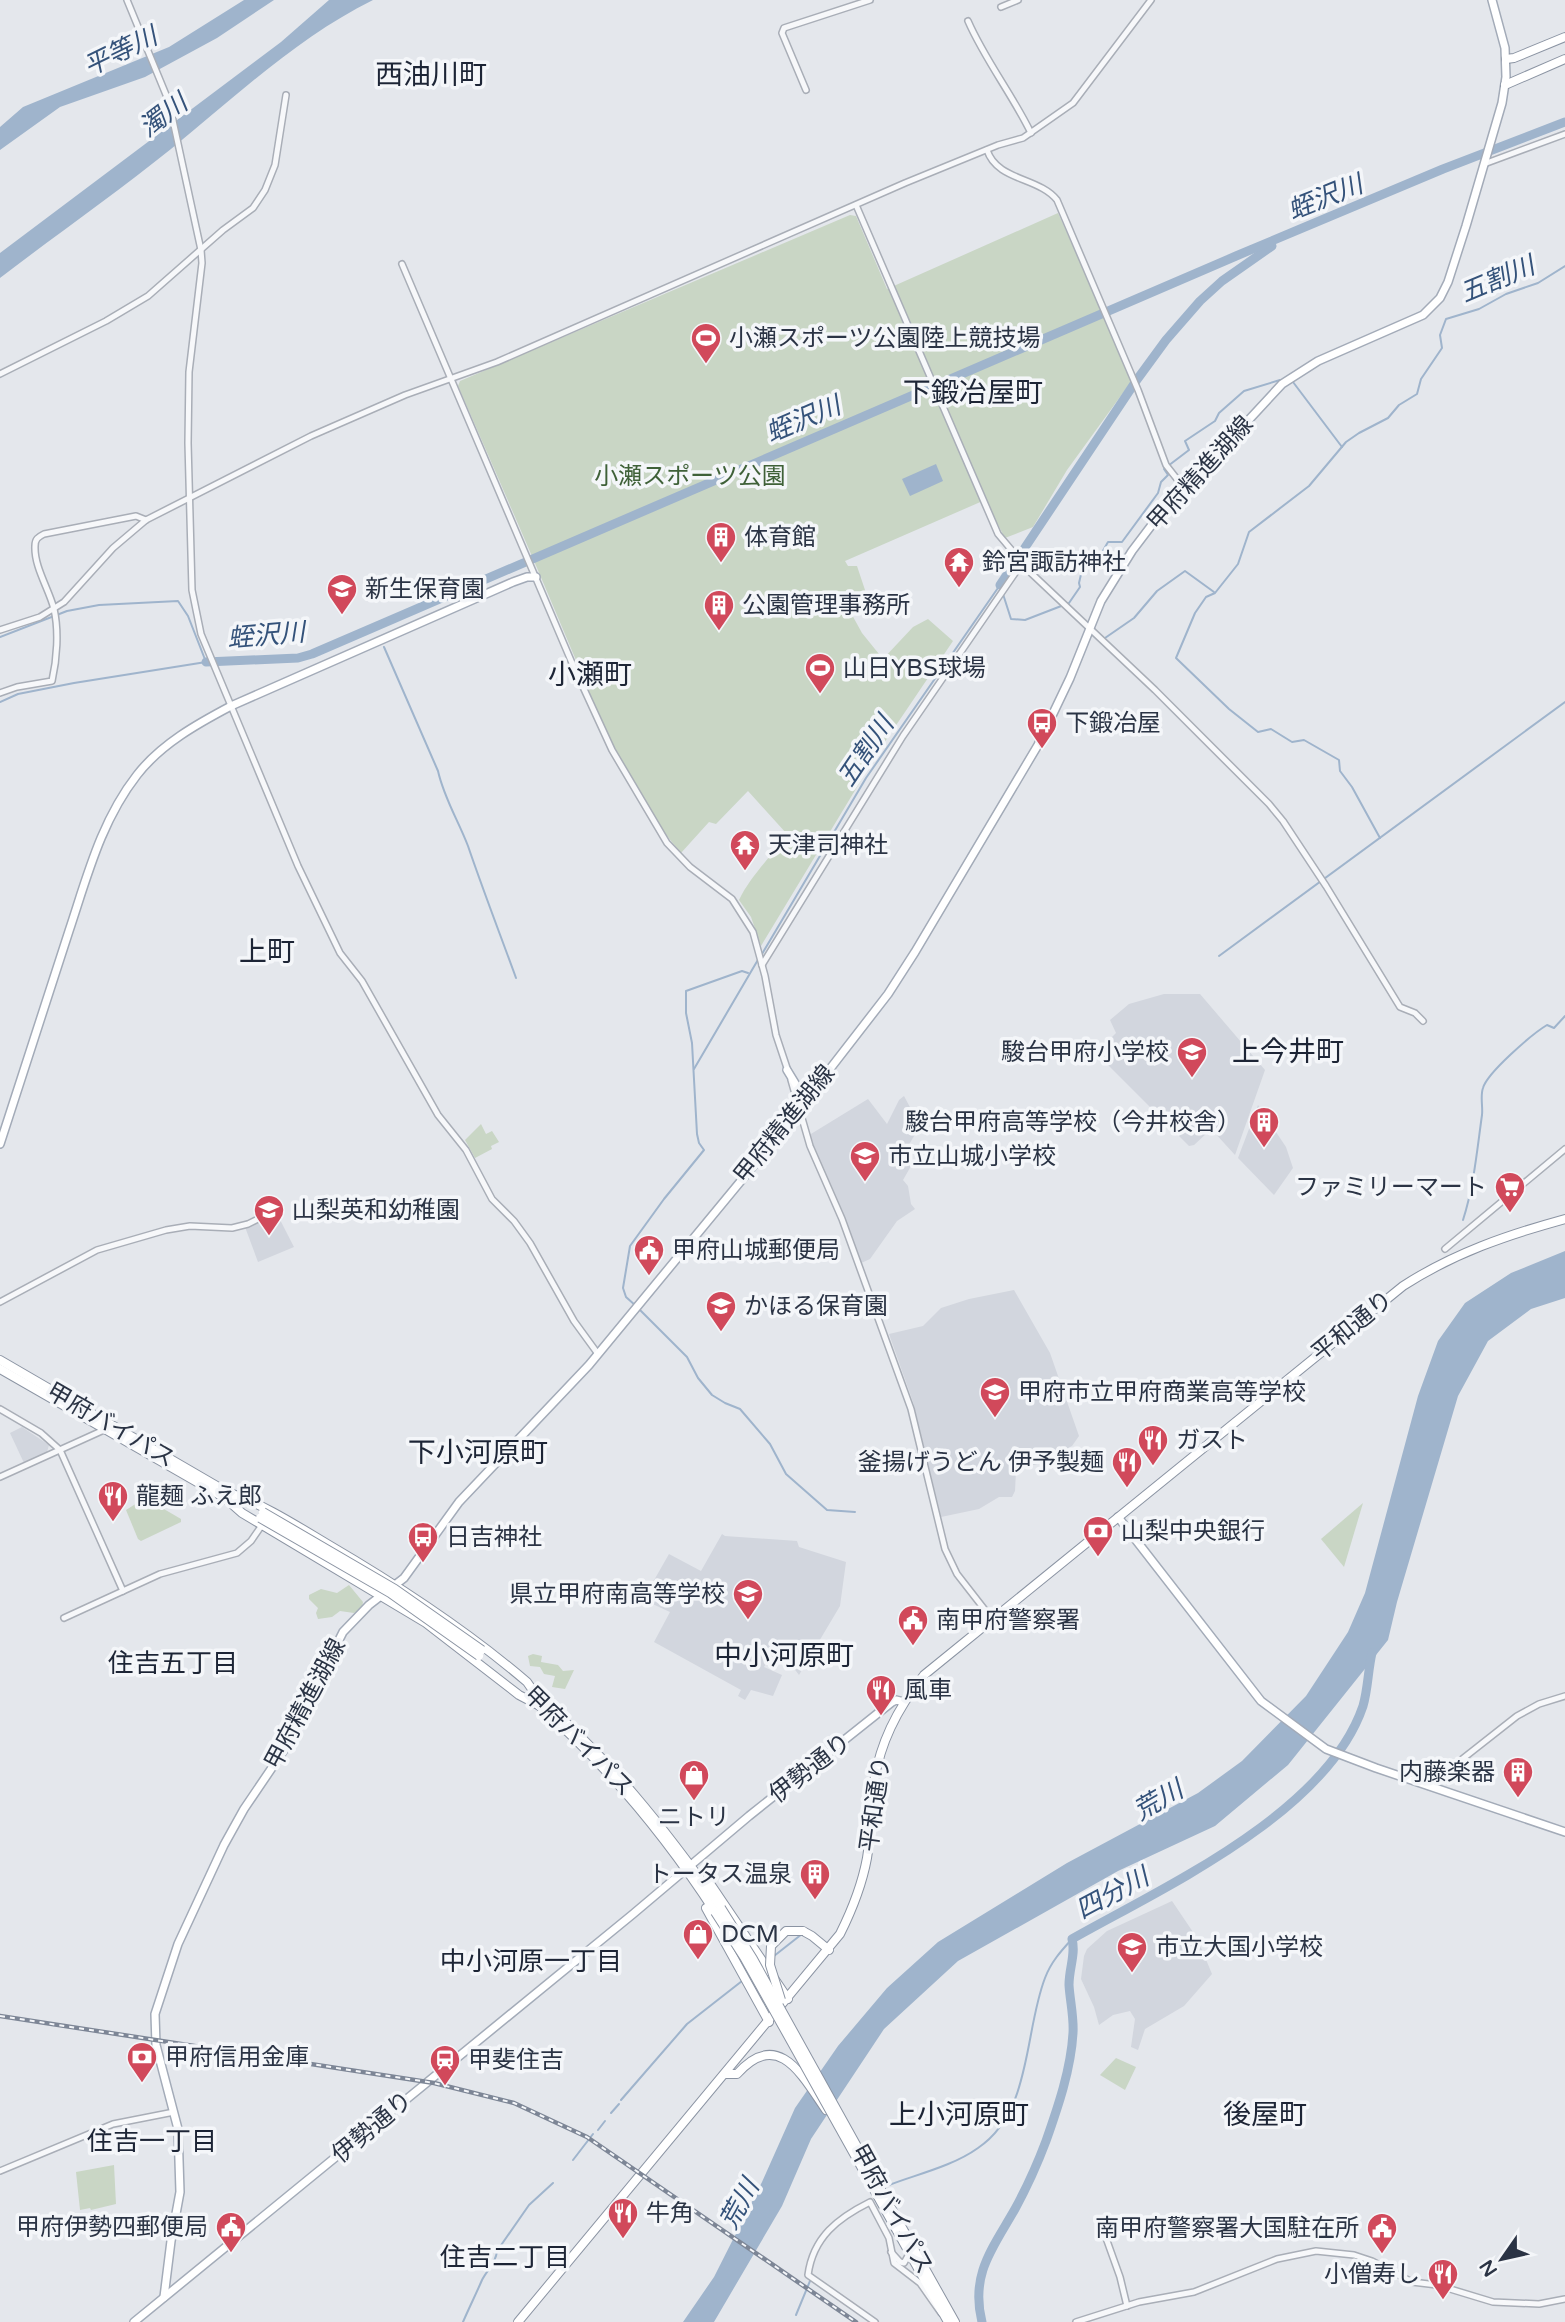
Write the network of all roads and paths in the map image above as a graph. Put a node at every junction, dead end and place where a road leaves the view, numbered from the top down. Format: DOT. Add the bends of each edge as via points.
graph roads {
  1 [pos="127,0"];
  2 [pos="870,0"];
  3 [pos="1018,0"];
  4 [pos="1151,0"];
  5 [pos="1492,0"];
  6 [pos="1001,7"];
  7 [pos="968,21"];
  8 [pos="1565,37"];
  9 [pos="1506,59"];
  10 [pos="1562,60"];
  11 [pos="1505,85"];
  12 [pos="806,90"];
  13 [pos="286,95"];
  14 [pos="1031,133"];
  15 [pos="1565,134"];
  16 [pos="987,150"];
  17 [pos="1485,162"];
  18 [pos="856,205"];
  19 [pos="201,250"];
  20 [pos="402,264"];
  21 [pos="0,373"];
  22 [pos="452,379"];
  23 [pos="1184,488"];
  24 [pos="189,496"];
  25 [pos="146,520"];
  26 [pos="1019,560"];
  27 [pos="536,577"];
  28 [pos="54,613"];
  29 [pos="1090,627"];
  30 [pos="0,630"];
  31 [pos="0,693"];
  32 [pos="231,706"];
  33 [pos="761,960"];
  34 [pos="1423,1021"];
  35 [pos="787,1070"];
  36 [pos="811,1092"];
  37 [pos="799,1108"];
  38 [pos="0,1144"];
  39 [pos="1565,1149"];
  40 [pos="279,1208"];
  41 [pos="1565,1219"];
  42 [pos="1445,1249"];
  43 [pos="0,1302"];
  44 [pos="598,1354"];
  45 [pos="0,1360"];
  46 [pos="0,1368"];
  47 [pos="0,1409"];
  48 [pos="109,1428"];
  49 [pos="60,1450"];
  50 [pos="0,1477"];
  51 [pos="228,1496"];
  52 [pos="1118,1517"];
  53 [pos="261,1518"];
  54 [pos="396,1584"];
  55 [pos="123,1591"];
  56 [pos="382,1596"];
  57 [pos="64,1618"];
  58 [pos="992,1619"];
  59 [pos="480,1653"];
  60 [pos="536,1696"];
  61 [pos="1565,1696"];
  62 [pos="904,1702"];
  63 [pos="538,1705"];
  64 [pos="1428,1786"];
  65 [pos="1565,1832"];
  66 [pos="690,1868"];
  67 [pos="706,1899"];
  68 [pos="718,1910"];
  69 [pos="829,1950"];
  70 [pos="788,1999"];
  71 [pos="769,2022"];
  72 [pos="808,2057"];
  73 [pos="726,2074"];
  74 [pos="174,2112"];
  75 [pos="845,2138"];
  76 [pos="0,2171"];
  77 [pos="1101,2224"];
  78 [pos="891,2252"];
  79 [pos="909,2253"];
  80 [pos="164,2297"];
  81 [pos="1565,2299"];
  82 [pos="1126,2306"];
  83 [pos="947,2320"];
  84 [pos="134,2322"];
  85 [pos="518,2322"];
  86 [pos="875,2322"];
  87 [pos="955,2322"];
  88 [pos="1076,2322"];
  1 -- 19 [label="street" via="169,102"];
  2 -- 12 [label="street" via="784,28 782,33"];
  3 -- 6 [label="street"];
  4 -- 14 [label="street" via="1078,97"];
  5 -- 9 [label="main road, 甲府精進湖線"];
  7 -- 14 [label="street"];
  8 -- 9 [label="highway"];
  9 -- 11 [label="main road, 甲府精進湖線"];
  10 -- 11 [label="highway"];
  11 -- 17 [label="main road, 甲府精進湖線"];
  13 -- 19 [label="street" via="275,165 261,198"];
  14 -- 16 [label="street"];
  15 -- 17 [label="street"];
  16 -- 18 [label="street"];
  16 -- 23 [label="street" via="997,166 1044,188 1057,200 1168,467"];
  17 -- 23 [label="main road, 甲府精進湖線" via="1448,282 1435,304 1423,315 1318,361 1286,381"];
  18 -- 22 [label="street"];
  18 -- 26 [label="street" via="995,527"];
  19 -- 21 [label="street" via="121,314"];
  19 -- 24 [label="street" via="189,372"];
  20 -- 22 [label="street"];
  22 -- 24 [label="street" via="311,436"];
  22 -- 27 [label="street"];
  23 -- 29 [label="main road, 甲府精進湖線" via="1132,551"];
  24 -- 25 [label="street"];
  24 -- 32 [label="street" via="194,605"];
  25 -- 28 [label="street" via="113,548"];
  25 -- 28 [label="street" via="136,516 37,537 35,554"];
  26 -- 29 [label="street"];
  26 -- 33 [label="street"];
  27 -- 32 [label="main road" via="513,582"];
  27 -- 33 [label="street" via="631,785 680,858 732,899 753,932"];
  28 -- 30 [label="street"];
  28 -- 31 [label="street" via="52,681"];
  29 -- 34 [label="street" via="1269,804 1400,1007"];
  29 -- 36 [label="main road, 甲府精進湖線" via="1048,726 975,852 903,971"];
  32 -- 38 [label="main road" via="163,748 137,774 114,810 91,863"];
  32 -- 44 [label="street" via="340,953 362,981 438,1115 466,1150 497,1205 530,1243"];
  33 -- 35 [label="street"];
  35 -- 36 [label="main road" via="801,1093"];
  35 -- 37 [label="street"];
  36 -- 37 [label="main road, 甲府精進湖線"];
  37 -- 44 [label="main road, 甲府精進湖線"];
  37 -- 58 [label="street" via="908,1399 945,1549 957,1574"];
  39 -- 42 [label="street"];
  40 -- 43 [label="street" via="232,1228 190,1226 97,1250"];
  41 -- 52 [label="highway, 平和通り" via="1472,1248 1403,1286"];
  44 -- 54 [label="main road, 甲府精進湖線" via="459,1502"];
  45 -- 48 [label="highway, 甲府バイパス"];
  46 -- 48 [label="highway, 甲府バイパス"];
  47 -- 49 [label="street"];
  48 -- 49 [label="street"];
  48 -- 51 [label="highway, 甲府バイパス"];
  49 -- 50 [label="street"];
  49 -- 55 [label="street"];
  51 -- 53 [label="highway, 甲府バイパス"];
  51 -- 53 [label="highway" via="242,1513"];
  51 -- 54 [label="highway" via="253,1501"];
  52 -- 58 [label="highway, 平和通り"];
  52 -- 64 [label="main road" via="1267,1706 1326,1749"];
  53 -- 55 [label="street" via="251,1541 237,1552 160,1574"];
  53 -- 56 [label="highway"];
  53 -- 59 [label="highway, 甲府バイパス, bridge" via="395,1589"];
  54 -- 56 [label="main road, 甲府精進湖線"];
  54 -- 60 [label="highway" via="501,1659"];
  55 -- 57 [label="street"];
  56 -- 63 [label="highway"];
  56 -- 74 [label="main road, 甲府精進湖線" via="343,1632 284,1750 224,1845 178,1944 155,2014 156,2045"];
  58 -- 62 [label="highway, 平和通り" via="933,1667"];
  59 -- 60 [label="highway, 甲府バイパス"];
  59 -- 63 [label="highway, 甲府バイパス"];
  60 -- 66 [label="highway, 甲府バイパス" via="615,1773"];
  61 -- 64 [label="street" via="1517,1716"];
  62 -- 66 [label="main road, 伊勢通り" via="892,1702"];
  62 -- 69 [label="highway, 平和通り" via="878,1762 867,1858 857,1896"];
  63 -- 66 [label="highway, 甲府バイパス" via="605,1771"];
  64 -- 65 [label="main road"];
  66 -- 67 [label="highway, 甲府バイパス"];
  66 -- 68 [label="highway, 甲府バイパス"];
  66 -- 70 [label="highway" via="702,1872"];
  66 -- 80 [label="main road, 伊勢通り"];
  67 -- 68 [label="highway, 甲府バイパス"];
  67 -- 71 [label="highway" via="705,1907"];
  68 -- 72 [label="highway, 甲府バイパス, bridge" via="753,1959"];
  68 -- 75 [label="highway, 甲府バイパス, bridge"];
  69 -- 70 [label="highway, 平和通り"];
  69 -- 72 [label="highway, bridge" via="803,1931 786,1931 771,1946 776,1989"];
  70 -- 71 [label="highway, 平和通り"];
  71 -- 73 [label="highway, 平和通り"];
  72 -- 87 [label="highway, 甲府バイパス, bridge"];
  73 -- 75 [label="highway, bridge" via="737,2074 753,2058 767,2054 785,2059"];
  73 -- 85 [label="highway, 平和通り"];
  74 -- 76 [label="street" via="113,2124"];
  74 -- 80 [label="main road, 甲府精進湖線" via="180,2192"];
  75 -- 79 [label="highway, 甲府バイパス, bridge"];
  77 -- 82 [label="street" via="1121,2277"];
  78 -- 79 [label="street" via="904,2263"];
  78 -- 83 [label="street" via="894,2263 920,2283"];
  78 -- 86 [label="street" via="886,2229 870,2202 833,2224 809,2265 808,2275"];
  79 -- 83 [label="highway, 甲府バイパス"];
  80 -- 84 [label="main road, 伊勢通り"];
  81 -- 82 [label="street" via="1532,2304 1493,2302 1412,2282 1354,2255 1316,2251 1276,2259 1194,2292"];
  82 -- 88 [label="street"];
}
